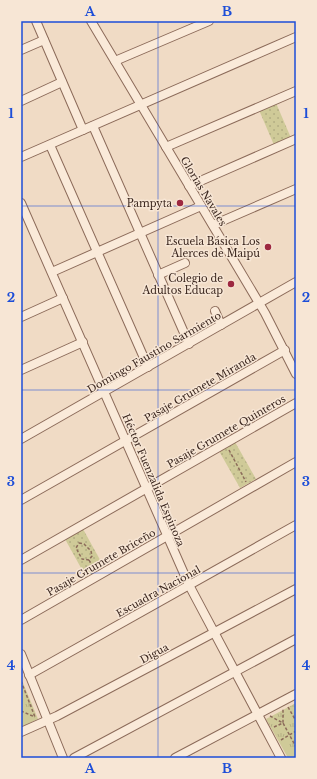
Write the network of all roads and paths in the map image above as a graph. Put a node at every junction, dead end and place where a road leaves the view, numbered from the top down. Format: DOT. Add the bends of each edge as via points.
graph roads {
  1 [pos="36,21"];
  2 [pos="93,21"];
  3 [pos="208,21"];
  4 [pos="296,37"];
  5 [pos="44,40"];
  6 [pos="21,50"];
  7 [pos="115,62"];
  8 [pos="62,82"];
  9 [pos="296,91"];
  10 [pos="21,101"];
  11 [pos="141,105"];
  12 [pos="93,126"];
  13 [pos="83,130"];
  14 [pos="296,139"];
  15 [pos="50,144"];
  16 [pos="166,147"];
  17 [pos="21,157"];
  18 [pos="189,186"];
  19 [pos="296,189"];
  20 [pos="21,203"];
  21 [pos="201,206"];
  22 [pos="213,225"];
  23 [pos="140,233"];
  24 [pos="98,252"];
  25 [pos="185,263"];
  26 [pos="52,272"];
  27 [pos="158,275"];
  28 [pos="296,282"];
  29 [pos="63,298"];
  30 [pos="259,303"];
  31 [pos="215,311"];
  32 [pos="21,317"];
  33 [pos="221,325"];
  34 [pos="83,342"];
  35 [pos="189,344"];
  36 [pos="285,350"];
  37 [pos="148,367"];
  38 [pos="21,370"];
  39 [pos="296,374"];
  40 [pos="104,392"];
  41 [pos="296,403"];
  42 [pos="21,439"];
  43 [pos="126,441"];
  44 [pos="225,443"];
  45 [pos="296,462"];
  46 [pos="147,488"];
  47 [pos="250,488"];
  48 [pos="21,500"];
  49 [pos="296,525"];
  50 [pos="167,536"];
  51 [pos="21,560"];
  52 [pos="89,560"];
  53 [pos="98,576"];
  54 [pos="188,585"];
  55 [pos="296,589"];
  56 [pos="21,620"];
  57 [pos="213,633"];
  58 [pos="296,639"];
  59 [pos="21,654"];
  60 [pos="235,672"];
  61 [pos="29,675"];
  62 [pos="21,681"];
  63 [pos="296,694"];
  64 [pos="284,700"];
  65 [pos="21,711"];
  66 [pos="260,713"];
  67 [pos="47,720"];
  68 [pos="36,721"];
  69 [pos="296,721"];
  70 [pos="283,722"];
  71 [pos="267,730"];
  72 [pos="296,731"];
  73 [pos="21,732"];
  74 [pos="290,735"];
  75 [pos="274,744"];
  76 [pos="296,747"];
  77 [pos="63,758"];
  78 [pos="74,758"];
  79 [pos="175,758"];
  80 [pos="280,758"];
  1 -- 5 [label="street"];
  2 -- 7 [label="street, Glorias Navales"];
  3 -- 7 [label="street"];
  4 -- 11 [label="street"];
  5 -- 6 [label="street"];
  5 -- 8 [label="street"];
  7 -- 11 [label="street, Glorias Navales"];
  8 -- 10 [label="street"];
  8 -- 13 [label="street"];
  9 -- 16 [label="street"];
  11 -- 12 [label="street"];
  11 -- 16 [label="street, Glorias Navales"];
  12 -- 13 [label="street"];
  12 -- 23 [label="street"];
  13 -- 15 [label="street"];
  14 -- 18 [label="street"];
  15 -- 17 [label="street"];
  15 -- 24 [label="street"];
  16 -- 18 [label="street, Glorias Navales"];
  18 -- 21 [label="street, Glorias Navales"];
  19 -- 22 [label="street"];
  20 -- 26 [label="street, Héctor Fuenzalida Espinoza"];
  21 -- 22 [label="street, Glorias Navales"];
  21 -- 23 [label="street"];
  22 -- 30 [label="street, Glorias Navales"];
  23 -- 24 [label="street"];
  23 -- 27 [label="street"];
  24 -- 26 [label="street"];
  24 -- 37 [label="street"];
  25 -- 27 [label="street"];
  26 -- 29 [label="street, Héctor Fuenzalida Espinoza"];
  27 -- 35 [label="street"];
  28 -- 30 [label="street, Domingo Faustino Sarmiento"];
  29 -- 32 [label="street"];
  29 -- 34 [label="street, Héctor Fuenzalida Espinoza"];
  30 -- 33 [label="street, Domingo Faustino Sarmiento"];
  30 -- 36 [label="street, Glorias Navales"];
  31 -- 33 [label="street"];
  33 -- 35 [label="street, Domingo Faustino Sarmiento"];
  34 -- 38 [label="street"];
  34 -- 40 [label="street, Héctor Fuenzalida Espinoza"];
  35 -- 37 [label="street, Domingo Faustino Sarmiento"];
  36 -- 39 [label="street, Glorias Navales"];
  36 -- 43 [label="street, Pasaje Grumete Miranda"];
  37 -- 40 [label="street, Domingo Faustino Sarmiento"];
  40 -- 42 [label="street, Domingo Faustino Sarmiento"];
  40 -- 43 [label="street, Héctor Fuenzalida Espinoza"];
  41 -- 44 [label="street, Pasaje Grumete Quinteros"];
  43 -- 46 [label="street, Héctor Fuenzalida Espinoza"];
  43 -- 48 [label="street, Pasaje Grumete Miranda"];
  44 -- 46 [label="street, Pasaje Grumete Quinteros"];
  44 -- 47 [label="path"];
  45 -- 47 [label="street, Pasaje Grumete Briceño"];
  46 -- 50 [label="street, Héctor Fuenzalida Espinoza"];
  46 -- 51 [label="street, Pasaje Grumete Quinteros"];
  47 -- 50 [label="street, Pasaje Grumete Briceño"];
  49 -- 54 [label="street, Escuadra Nacional"];
  50 -- 53 [label="street, Pasaje Grumete Briceño"];
  50 -- 54 [label="street, Héctor Fuenzalida Espinoza"];
  52 -- 52 [label="path" via="92,556 91,551 79,543 77,552 82,559"];
  52 -- 53 [label="path"];
  53 -- 56 [label="street, Pasaje Grumete Briceño"];
  54 -- 57 [label="street, Héctor Fuenzalida Espinoza"];
  54 -- 61 [label="street, Escuadra Nacional"];
  55 -- 57 [label="street, Digua"];
  57 -- 60 [label="street, Héctor Fuenzalida Espinoza"];
  57 -- 67 [label="street, Digua"];
  58 -- 60 [label="street"];
  59 -- 61 [label="street"];
  60 -- 66 [label="street, Héctor Fuenzalida Espinoza"];
  60 -- 78 [label="street"];
  61 -- 67 [label="street"];
  62 -- 68 [label="path"];
  63 -- 64 [label="street"];
  64 -- 66 [label="street"];
  64 -- 69 [label="path"];
  64 -- 70 [label="path"];
  65 -- 68 [label="path"];
  66 -- 70 [label="path"];
  66 -- 71 [label="street, Héctor Fuenzalida Espinoza"];
  66 -- 79 [label="street"];
  67 -- 68 [label="street, Digua"];
  67 -- 77 [label="street"];
  68 -- 73 [label="street, Digua"];
  70 -- 71 [label="path"];
  70 -- 74 [label="path"];
  71 -- 75 [label="street, Héctor Fuenzalida Espinoza"];
  72 -- 74 [label="path"];
  74 -- 75 [label="path"];
  74 -- 76 [label="path"];
  75 -- 80 [label="street, Héctor Fuenzalida Espinoza"];
}
